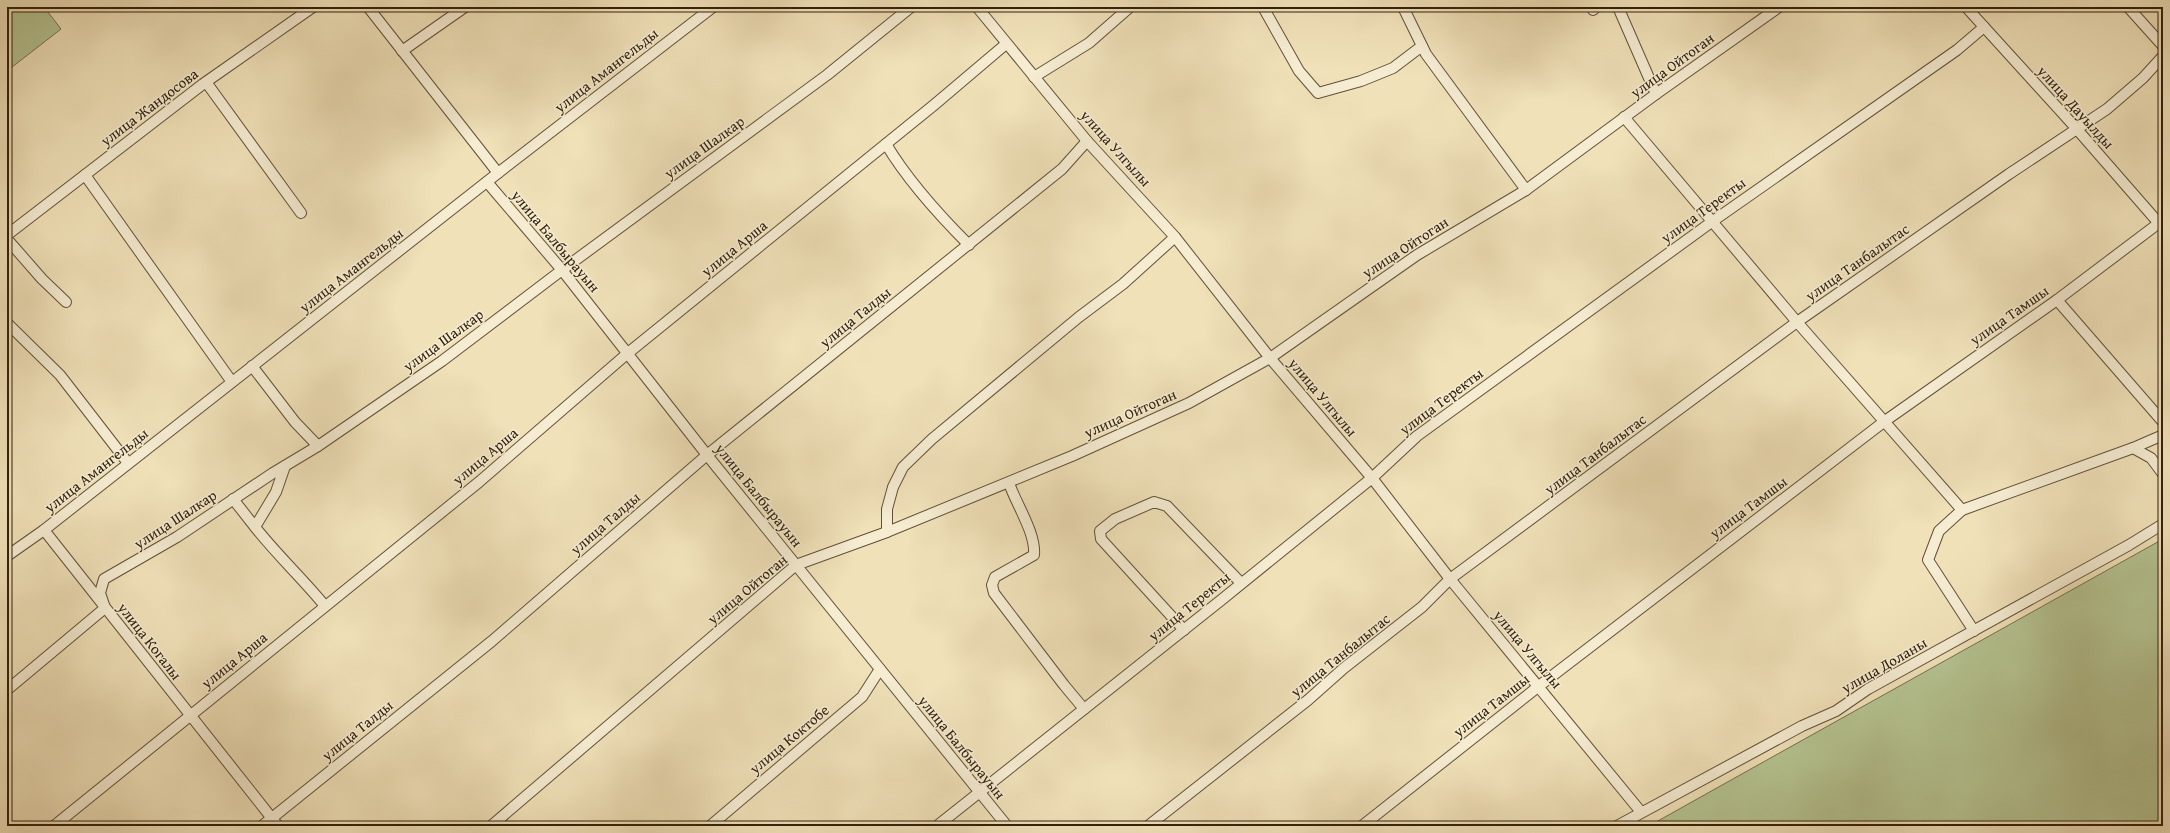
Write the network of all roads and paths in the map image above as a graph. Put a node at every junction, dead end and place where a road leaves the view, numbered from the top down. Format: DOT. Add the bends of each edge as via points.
graph roads {
  1 [pos="313,7"];
  2 [pos="368,7"];
  3 [pos="465,7"];
  4 [pos="713,7"];
  5 [pos="911,7"];
  6 [pos="977,7"];
  7 [pos="1130,7"];
  8 [pos="1263,7"];
  9 [pos="1403,7"];
  10 [pos="1618,7"];
  11 [pos="1779,7"];
  12 [pos="1966,7"];
  13 [pos="2128,7"];
  14 [pos="1984,27"];
  15 [pos="1006,44"];
  16 [pos="1422,46"];
  17 [pos="2163,46"];
  18 [pos="402,51"];
  19 [pos="2163,56"];
  20 [pos="1034,77"];
  21 [pos="206,82"];
  22 [pos="1656,94"];
  23 [pos="1624,118"];
  24 [pos="2077,130"];
  25 [pos="1087,141"];
  26 [pos="886,144"];
  27 [pos="498,173"];
  28 [pos="84,175"];
  29 [pos="487,182"];
  30 [pos="1526,190"];
  31 [pos="301,213"];
  32 [pos="1713,221"];
  33 [pos="2161,225"];
  34 [pos="7,235"];
  35 [pos="1175,237"];
  36 [pos="7,240"];
  37 [pos="969,245"];
  38 [pos="562,270"];
  39 [pos="2057,300"];
  40 [pos="66,302"];
  41 [pos="1797,322"];
  42 [pos="7,323"];
  43 [pos="628,353"];
  44 [pos="1270,358"];
  45 [pos="252,366"];
  46 [pos="232,382"];
  47 [pos="1885,421"];
  48 [pos="2163,422"];
  49 [pos="2163,435"];
  50 [pos="318,446"];
  51 [pos="2132,448"];
  52 [pos="707,455"];
  53 [pos="128,463"];
  54 [pos="285,466"];
  55 [pos="2163,474"];
  56 [pos="1372,478"];
  57 [pos="1009,483"];
  58 [pos="233,499"];
  59 [pos="1962,510"];
  60 [pos="2163,524"];
  61 [pos="255,527"];
  62 [pos="44,530"];
  63 [pos="887,532"];
  64 [pos="7,556"];
  65 [pos="796,565"];
  66 [pos="1450,579"];
  67 [pos="1241,584"];
  68 [pos="325,606"];
  69 [pos="105,608"];
  70 [pos="1184,630"];
  71 [pos="1974,631"];
  72 [pos="880,669"];
  73 [pos="1539,686"];
  74 [pos="7,690"];
  75 [pos="1084,709"];
  76 [pos="189,715"];
  77 [pos="980,792"];
  78 [pos="1641,812"];
  79 [pos="272,818"];
  80 [pos="54,826"];
  81 [pos="262,826"];
  82 [pos="278,826"];
  83 [pos="491,826"];
  84 [pos="710,826"];
  85 [pos="937,826"];
  86 [pos="1007,826"];
  87 [pos="1148,826"];
  88 [pos="1362,826"];
  89 [pos="1617,826"];
  1 -- 21 [label="street, улица Жандосова"];
  2 -- 18 [label="street"];
  3 -- 18 [label="street"];
  4 -- 27 [label="street, улица Амангельды"];
  5 -- 38 [label="street, улица Шалкар" via="827,75"];
  6 -- 15 [label="street, улица Улгылы"];
  7 -- 20 [label="street" via="1089,43"];
  8 -- 16 [label="street" via="1299,71 1318,93 1361,81 1394,68"];
  9 -- 16 [label="street"];
  10 -- 22 [label="street"];
  11 -- 22 [label="street, улица Ойтоган"];
  12 -- 14 [label="street, улица Дауылды"];
  13 -- 17 [label="street"];
  14 -- 24 [label="street, улица Дауылды"];
  14 -- 32 [label="street, улица Теректы" via="1919,78"];
  15 -- 20 [label="street, улица Улгылы"];
  15 -- 26 [label="street, улица Арша"];
  16 -- 30 [label="street"];
  18 -- 27 [label="street"];
  19 -- 24 [label="street, улица Танбалытас" via="2137,83"];
  20 -- 25 [label="street, улица Улгылы"];
  21 -- 28 [label="street, улица Жандосова"];
  21 -- 31 [label="street"];
  22 -- 23 [label="street, улица Ойтоган"];
  23 -- 30 [label="street, улица Ойтоган"];
  23 -- 32 [label="street"];
  24 -- 33 [label="street, улица Дауылды"];
  24 -- 41 [label="street, улица Танбалытас" via="2009,174"];
  25 -- 35 [label="street, улица Улгылы"];
  25 -- 37 [label="street, улица Талды" via="1062,169"];
  26 -- 37 [label="street" via="916,186"];
  26 -- 43 [label="street, улица Арша"];
  27 -- 29 [label="street, улица Амангельды"];
  28 -- 34 [label="street, улица Жандосова"];
  28 -- 46 [label="street"];
  29 -- 38 [label="street, улица Балбырауын"];
  29 -- 45 [label="street, улица Амангельды"];
  30 -- 44 [label="street, улица Ойтоган" via="1417,255"];
  32 -- 41 [label="street"];
  32 -- 56 [label="street, улица Теректы" via="1417,436"];
  33 -- 39 [label="street, улица Тамшы"];
  35 -- 44 [label="street, улица Улгылы"];
  35 -- 63 [label="street" via="1123,284 1079,316 932,439 903,467 893,487 887,509"];
  36 -- 40 [label="street" via="42,280"];
  37 -- 52 [label="street, улица Талды"];
  38 -- 43 [label="street, улица Балбырауын"];
  38 -- 50 [label="street, улица Шалкар" via="442,361"];
  39 -- 47 [label="street, улица Тамшы"];
  39 -- 48 [label="street"];
  41 -- 47 [label="street"];
  41 -- 66 [label="street, улица Танбалытас"];
  42 -- 53 [label="street" via="60,375"];
  43 -- 52 [label="street, улица Балбырауын"];
  43 -- 68 [label="street, улица Арша" via="479,482"];
  44 -- 56 [label="street, улица Улгылы"];
  44 -- 57 [label="street, улица Ойтоган" via="1189,403"];
  45 -- 46 [label="street, улица Амангельды"];
  45 -- 50 [label="street" via="291,417"];
  46 -- 53 [label="street, улица Амангельды"];
  47 -- 59 [label="street"];
  47 -- 73 [label="street, улица Тамшы"];
  49 -- 51 [label="street"];
  50 -- 54 [label="street, улица Шалкар"];
  51 -- 55 [label="street" via="2151,458"];
  51 -- 59 [label="street"];
  52 -- 65 [label="street, улица Балбырауын"];
  52 -- 79 [label="street, улица Талды" via="492,641"];
  53 -- 62 [label="street, улица Амангельды"];
  54 -- 58 [label="street, улица Шалкар"];
  54 -- 61 [label="street" via="276,492"];
  56 -- 66 [label="street, улица Улгылы"];
  56 -- 67 [label="street, улица Теректы"];
  57 -- 63 [label="street, улица Ойтоган"];
  57 -- 75 [label="street" via="1035,549 1034,555 995,577 992,585 994,593"];
  58 -- 61 [label="street"];
  58 -- 69 [label="street, улица Шалкар" via="163,545 104,579 100,593"];
  59 -- 71 [label="street" via="1939,531 1928,560"];
  60 -- 71 [label="street, улица Доланы"];
  61 -- 68 [label="street"];
  62 -- 64 [label="street, улица Амангельды"];
  62 -- 69 [label="street, улица Когалы"];
  63 -- 65 [label="street, улица Ойтоган"];
  65 -- 72 [label="street, улица Балбырауын"];
  65 -- 83 [label="street, улица Ойтоган"];
  66 -- 73 [label="street, улица Улгылы"];
  66 -- 87 [label="street, улица Танбалытас" via="1422,607"];
  67 -- 70 [label="street, улица Теректы"];
  67 -- 70 [label="street" via="1167,506 1154,502 1110,522 1100,530 1101,539"];
  68 -- 76 [label="street, улица Арша"];
  69 -- 74 [label="street"];
  69 -- 76 [label="street, улица Когалы"];
  70 -- 75 [label="street, улица Теректы"];
  71 -- 78 [label="street, улица Доланы" via="1868,689 1836,711 1802,726"];
  72 -- 77 [label="street, улица Балбырауын"];
  72 -- 84 [label="street, улица Коктобе" via="862,696"];
  73 -- 78 [label="street, улица Улгылы"];
  73 -- 88 [label="street, улица Тамшы"];
  75 -- 77 [label="street, улица Теректы"];
  76 -- 79 [label="street, улица Когалы"];
  76 -- 80 [label="street, улица Арша"];
  77 -- 85 [label="street, улица Теректы"];
  77 -- 86 [label="street, улица Балбырауын"];
  78 -- 89 [label="street, улица Доланы"];
  79 -- 81 [label="street, улица Талды"];
  79 -- 82 [label="street, улица Когалы"];
}
